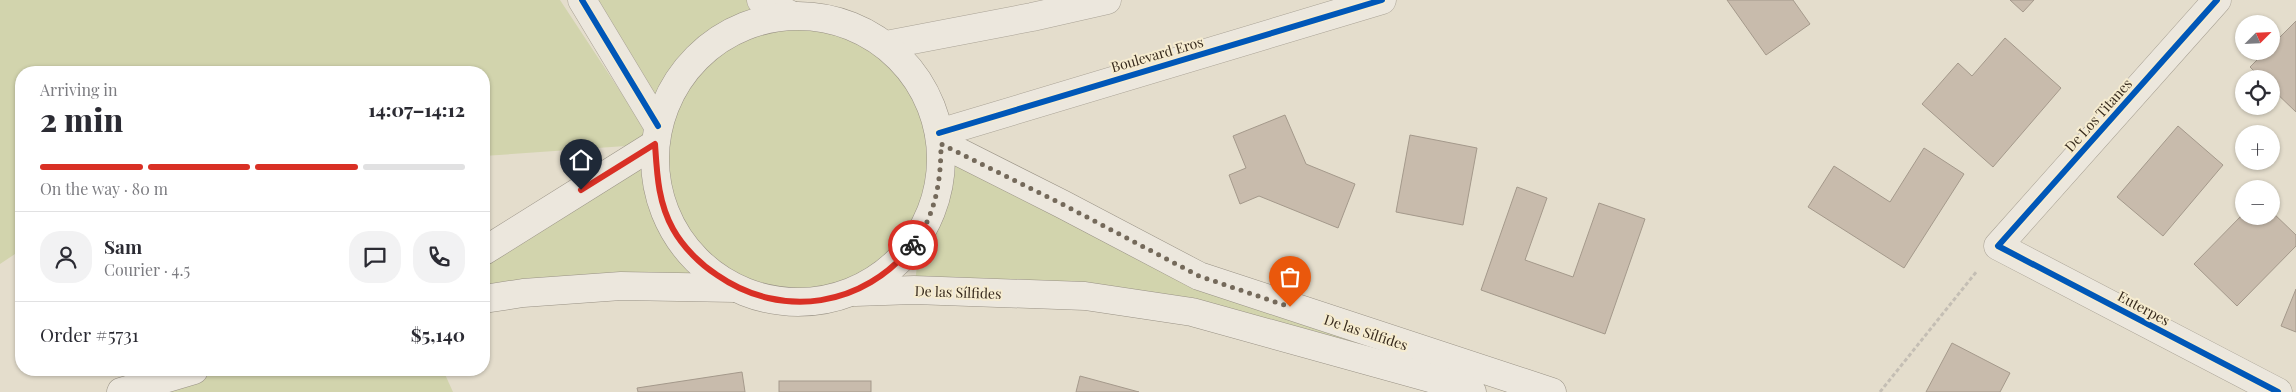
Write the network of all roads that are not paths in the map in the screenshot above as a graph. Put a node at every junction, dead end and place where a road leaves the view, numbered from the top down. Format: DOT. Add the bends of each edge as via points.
graph roads {
  1 [pos="582,0"];
  2 [pos="761,0"];
  3 [pos="1107,0"];
  4 [pos="1382,0"];
  5 [pos="2217,0"];
  6 [pos="791,15"];
  7 [pos="886,45"];
  8 [pos="657,135"];
  9 [pos="940,138"];
  10 [pos="1998,246"];
  11 [pos="490,247"];
  12 [pos="735,288"];
  13 [pos="852,292"];
  14 [pos="490,298"];
  15 [pos="174,376"];
  16 [pos="121,392"];
  17 [pos="1472,392"];
  18 [pos="1552,392"];
  19 [pos="2278,392"];
  1 -- 8 [label="main road"];
  2 -- 6 [label="main road"];
  3 -- 7 [label="main road"];
  4 -- 9 [label="main road, Boulevard Eros"];
  5 -- 10 [label="main road, De Los Titanes"];
  6 -- 7 [label="main road" via="825,17 857,28"];
  6 -- 8 [label="main road" via="746,25 706,48 676,83"];
  7 -- 9 [label="main road" via="921,84 933,108"];
  8 -- 11 [label="main road"];
  8 -- 12 [label="main road" via="657,188 673,229 700,264"];
  9 -- 13 [label="main road" via="941,175 934,205 922,233 902,258 879,278"];
  9 -- 18 [label="main road, De las Sílfides" via="1199,276"];
  10 -- 19 [label="main road, Euterpes"];
  12 -- 13 [label="main road" via="774,301 813,302"];
  12 -- 14 [label="main road" via="621,286"];
  13 -- 17 [label="main road, De las Sílfides" via="914,290 1085,296 1192,312"];
  15 -- 16 [label="main road"];
}
